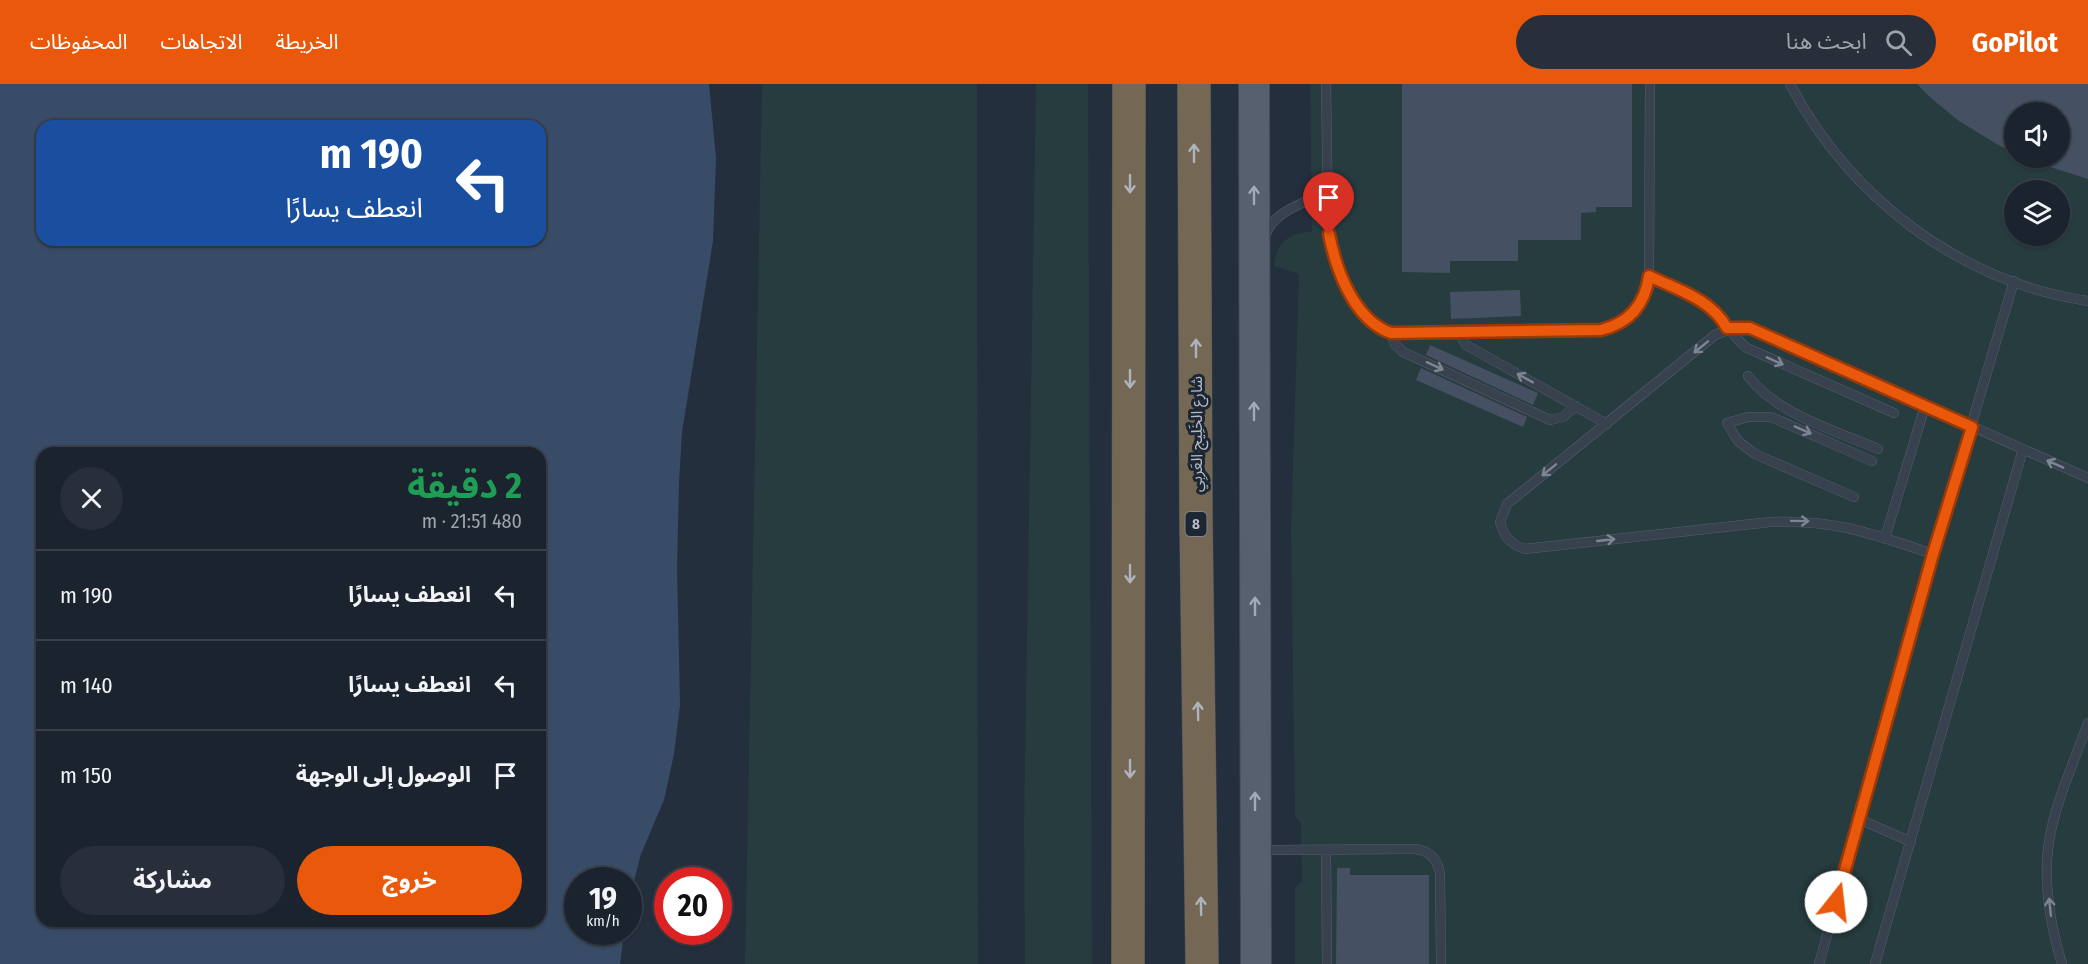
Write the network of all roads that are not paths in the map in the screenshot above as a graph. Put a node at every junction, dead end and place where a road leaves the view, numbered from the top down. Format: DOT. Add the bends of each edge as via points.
graph roads {
  1 [pos="1130,84"];
  2 [pos="1194,84"];
  3 [pos="1254,84"];
  4 [pos="1326,84"];
  5 [pos="1650,84"];
  6 [pos="1790,84"];
  7 [pos="1328,192"];
  8 [pos="1649,276"];
  9 [pos="1265,279"];
  10 [pos="2014,281"];
  11 [pos="2088,301"];
  12 [pos="1727,328"];
  13 [pos="1458,332"];
  14 [pos="1391,333"];
  15 [pos="1748,376"];
  16 [pos="1576,406"];
  17 [pos="1925,406"];
  18 [pos="1894,413"];
  19 [pos="1607,424"];
  20 [pos="1972,427"];
  21 [pos="1878,449"];
  22 [pos="2023,449"];
  23 [pos="1872,461"];
  24 [pos="2088,478"];
  25 [pos="1854,497"];
  26 [pos="1885,538"];
  27 [pos="1933,554"];
  28 [pos="2088,723"];
  29 [pos="1859,819"];
  30 [pos="1911,842"];
  31 [pos="1326,849"];
  32 [pos="1256,850"];
  33 [pos="1128,964"];
  34 [pos="1202,964"];
  35 [pos="1256,964"];
  36 [pos="1327,964"];
  37 [pos="1441,964"];
  38 [pos="1819,964"];
  39 [pos="1875,964"];
  40 [pos="2062,964"];
  1 -- 33 [label="highway, one-way"];
  34 -- 2 [label="highway, شارع الخَلِيج العَربِي / 8, one-way"];
  32 -- 3 [label="main road, one-way" via="1260,312"];
  4 -- 7 [label="lane"];
  5 -- 8 [label="lane"];
  6 -- 10 [label="lane" via="1827,144 1880,202 1946,251"];
  7 -- 9 [label="lane" via="1278,217 1269,226 1265,238"];
  7 -- 14 [label="lane" via="1329,234 1342,275 1370,323"];
  8 -- 12 [label="lane" via="1703,302"];
  8 -- 13 [label="lane" via="1638,308 1612,327"];
  10 -- 11 [label="lane"];
  10 -- 20 [label="lane"];
  12 -- 17 [label="lane" via="1750,328"];
  12 -- 18 [label="lane, one-way" via="1747,348"];
  12 -- 19 [label="lane, one-way"];
  13 -- 14 [label="lane"];
  16 -- 13 [label="lane, one-way" via="1466,345"];
  14 -- 16 [label="lane, one-way" via="1403,352 1550,420 1563,417"];
  15 -- 21 [label="lane" via="1764,394 1785,408"];
  16 -- 19 [label="lane"];
  17 -- 20 [label="lane"];
  17 -- 26 [label="lane"];
  19 -- 26 [label="lane, one-way" via="1507,504 1500,522 1502,532 1515,546 1534,548 1803,520 1854,528"];
  20 -- 22 [label="lane"];
  20 -- 27 [label="lane"];
  24 -- 22 [label="lane, one-way"];
  22 -- 30 [label="lane"];
  25 -- 23 [label="lane, one-way" via="1755,454 1738,441 1727,423 1748,417 1771,417"];
  26 -- 27 [label="lane"];
  27 -- 29 [label="lane"];
  40 -- 28 [label="lane, one-way" via="2051,921 2048,849 2056,813"];
  29 -- 30 [label="lane"];
  29 -- 38 [label="lane"];
  30 -- 39 [label="lane"];
  31 -- 32 [label="lane"];
  31 -- 36 [label="lane"];
  31 -- 37 [label="lane" via="1419,849 1431,855 1440,873"];
  32 -- 35 [label="main road"];
}
